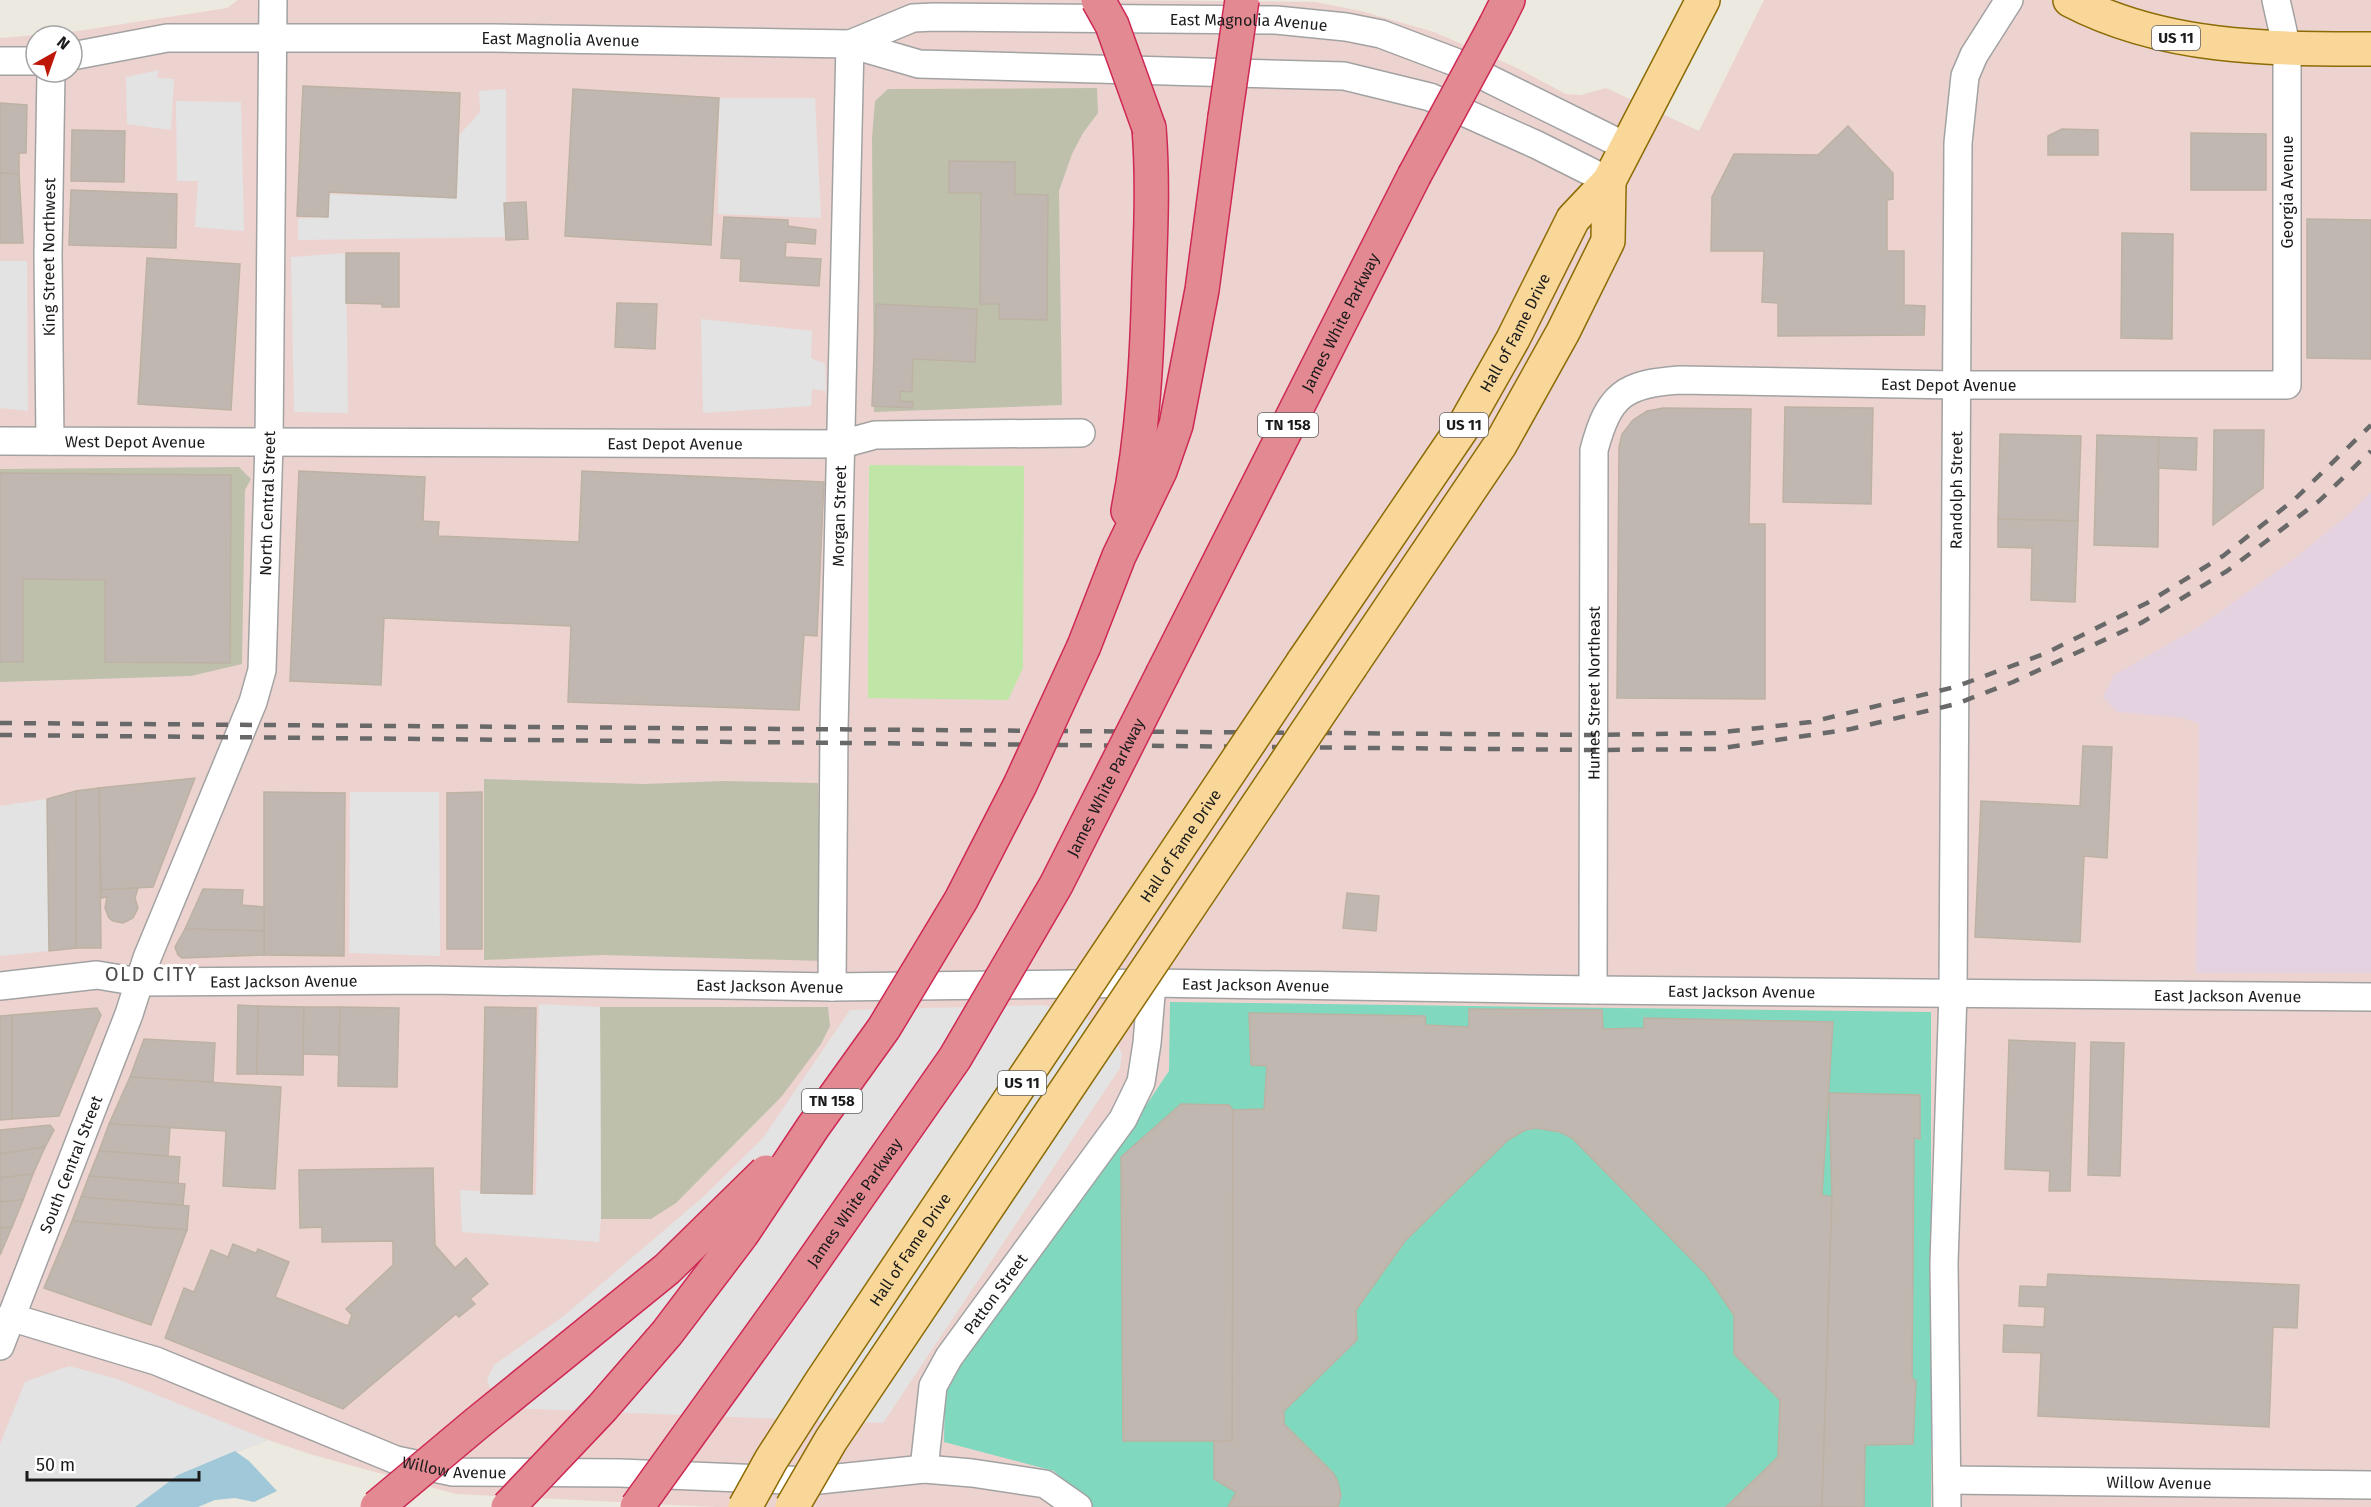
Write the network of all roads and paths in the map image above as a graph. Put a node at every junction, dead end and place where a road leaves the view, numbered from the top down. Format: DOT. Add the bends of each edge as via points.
graph roads {
  1 [pos="273,0"];
  2 [pos="1098,0"];
  3 [pos="1242,0"];
  4 [pos="1703,0"];
  5 [pos="2009,0"];
  6 [pos="2070,0"];
  7 [pos="2276,0"];
  8 [pos="1502,8"];
  9 [pos="272,38"];
  10 [pos="850,44"];
  11 [pos="2287,49"];
  12 [pos="2371,50"];
  13 [pos="84,54"];
  14 [pos="0,61"];
  15 [pos="24,61"];
  16 [pos="51,84"];
  17 [pos="1628,147"];
  18 [pos="1610,181"];
  19 [pos="1956,385"];
  20 [pos="2287,385"];
  21 [pos="1615,402"];
  22 [pos="1081,434"];
  23 [pos="0,441"];
  24 [pos="50,441"];
  25 [pos="269,443"];
  26 [pos="842,444"];
  27 [pos="1119,556"];
  28 [pos="140,982"];
  29 [pos="1152,983"];
  30 [pos="0,986"];
  31 [pos="832,987"];
  32 [pos="1593,990"];
  33 [pos="1953,993"];
  34 [pos="2371,997"];
  35 [pos="813,1127"];
  36 [pos="10,1317"];
  37 [pos="0,1346"];
  38 [pos="924,1469"];
  39 [pos="1947,1480"];
  40 [pos="2371,1485"];
  41 [pos="2307,1496"];
  42 [pos="377,1507"];
  43 [pos="508,1507"];
  44 [pos="637,1507"];
  45 [pos="745,1507"];
  46 [pos="792,1507"];
  47 [pos="1078,1507"];
  48 [pos="1947,1507"];
  1 -- 9 [label="street, North Central Street"];
  2 -- 27 [label="highway, bridge" via="1112,25 1149,128 1153,173 1146,382 1137,465"];
  3 -- 27 [label="highway, bridge" via="1202,290 1176,425 1160,471"];
  4 -- 17 [label="main road, Hall of Fame Drive / US 11"];
  5 -- 19 [label="street, Randolph Street" via="1974,55 1965,76 1960,107"];
  6 -- 11 [label="main road, US 11" via="2180,39"];
  7 -- 11 [label="street, Georgia Avenue"];
  8 -- 44 [label="highway, James White Parkway / TN 158, bridge" via="1056,885 955,1058"];
  9 -- 10 [label="street, East Magnolia Avenue"];
  9 -- 13 [label="street, East Magnolia Avenue" via="167,38"];
  9 -- 25 [label="street, North Central Street"];
  10 -- 17 [label="street, East Magnolia Avenue" via="913,18 934,17 1276,20 1346,27 1381,34 1455,62"];
  10 -- 18 [label="street, East Magnolia Avenue" via="919,64 1344,76 1430,97"];
  10 -- 26 [label="street, Morgan Street"];
  11 -- 12 [label="main road, US 11"];
  11 -- 20 [label="street, Georgia Avenue"];
  14 -- 15 [label="street"];
  16 -- 24 [label="street, King Street Northwest"];
  17 -- 18 [label="main road, Hall of Fame Drive / US 11"];
  18 -- 45 [label="main road, Hall of Fame Drive / US 11, bridge" via="1573,219 1514,339 1465,424 821,1382"];
  18 -- 46 [label="main road, Hall of Fame Drive / US 11, bridge" via="1608,241 1500,445 831,1440"];
  19 -- 20 [label="street, East Depot Avenue"];
  19 -- 21 [label="street, East Depot Avenue" via="1680,380 1652,382 1629,390"];
  19 -- 33 [label="street, Randolph Street"];
  21 -- 32 [label="street, Humes Street Northeast" via="1602,420 1594,450"];
  22 -- 26 [label="street, East Depot Avenue" via="875,435"];
  23 -- 24 [label="street, West Depot Avenue"];
  24 -- 25 [label="street, West Depot Avenue"];
  25 -- 26 [label="street, East Depot Avenue"];
  25 -- 28 [label="street, North Central Street" via="260,678"];
  26 -- 31 [label="street, Morgan Street"];
  27 -- 35 [label="highway, TN 158, bridge" via="1084,646 961,900 884,1028"];
  28 -- 30 [label="street, East Jackson Avenue" via="97,975"];
  28 -- 31 [label="street, East Jackson Avenue" via="429,981"];
  28 -- 36 [label="street, South Central Street"];
  29 -- 31 [label="street, East Jackson Avenue"];
  29 -- 32 [label="street, East Jackson Avenue"];
  29 -- 38 [label="street, Patton Street" via="1141,1082 1123,1119 949,1357 933,1386"];
  32 -- 33 [label="street, East Jackson Avenue"];
  33 -- 34 [label="street, East Jackson Avenue"];
  33 -- 39 [label="street, Randolph Street" via="1944,1263"];
  35 -- 42 [label="highway, bridge" via="666,1269"];
  35 -- 43 [label="highway, TN 158, bridge" via="741,1234 667,1333"];
  36 -- 37 [label="street, South Central Street"];
  36 -- 38 [label="street, Willow Avenue" via="156,1361 396,1460 453,1472 620,1473 809,1481"];
  38 -- 47 [label="street" via="1045,1484"];
  39 -- 41 [label="street, Willow Avenue"];
  39 -- 48 [label="street, Randolph Street"];
  40 -- 41 [label="street, Willow Avenue"];
}
